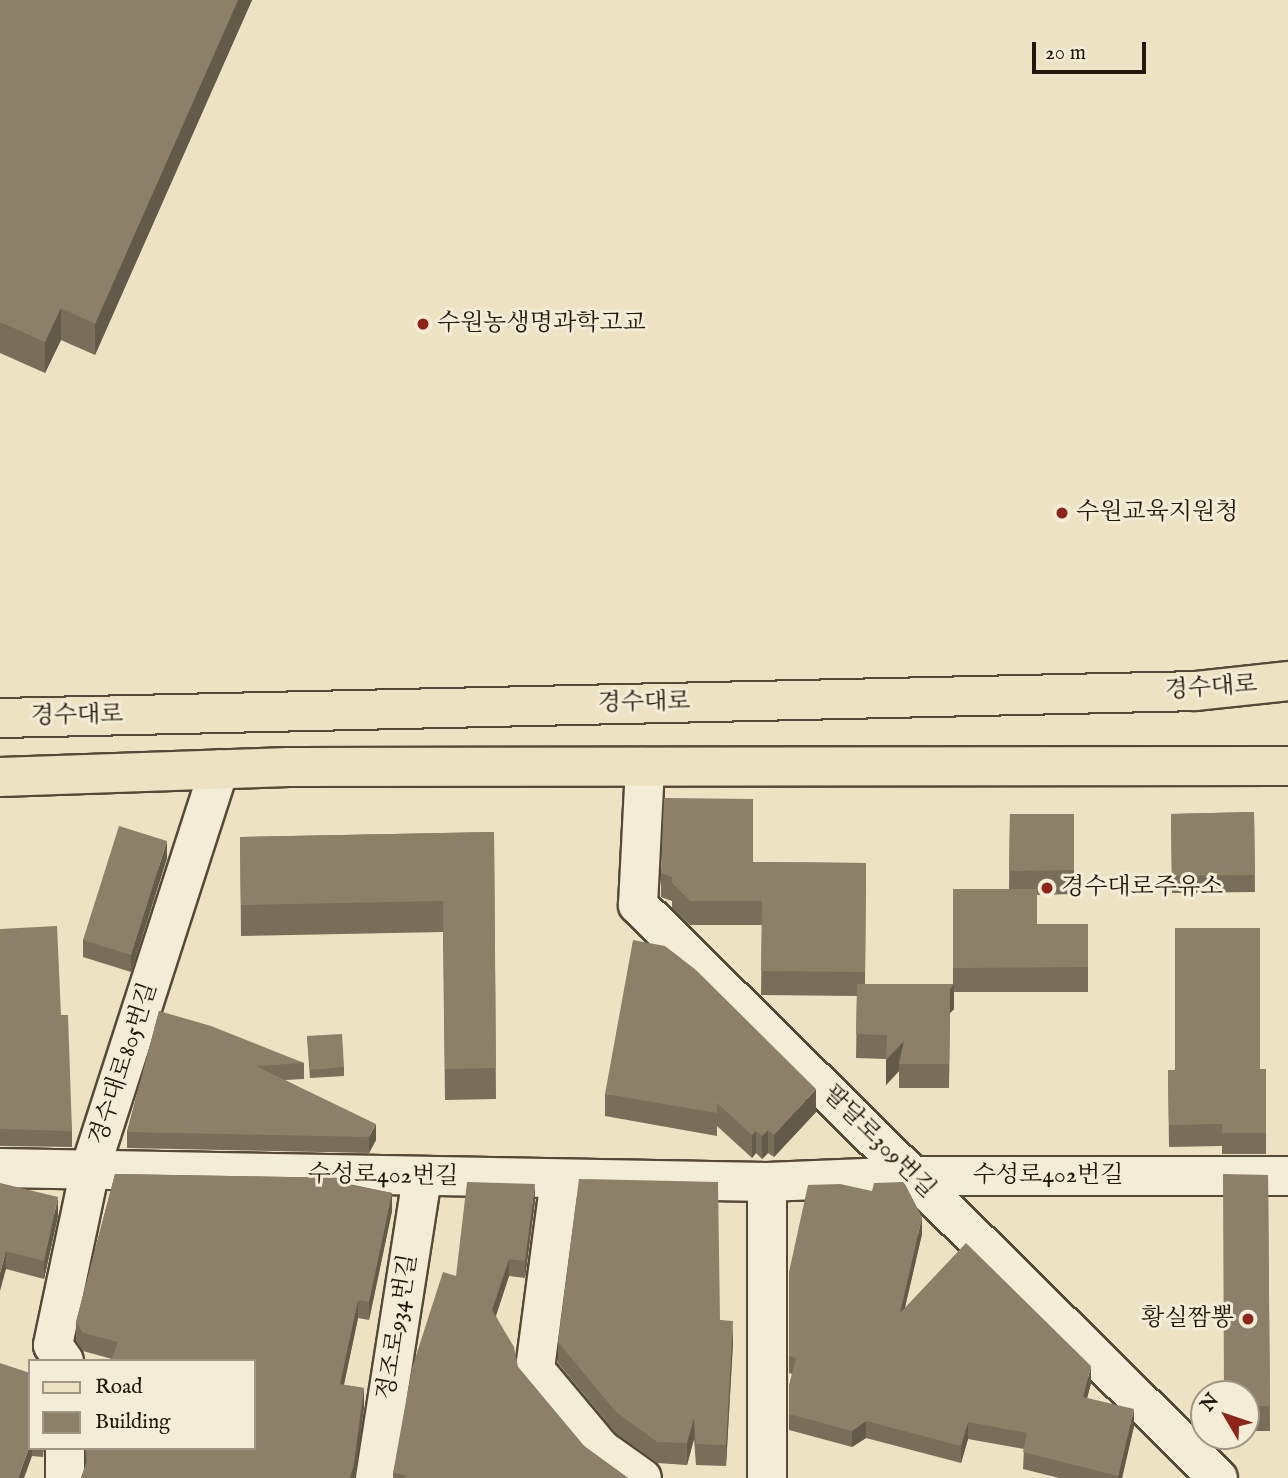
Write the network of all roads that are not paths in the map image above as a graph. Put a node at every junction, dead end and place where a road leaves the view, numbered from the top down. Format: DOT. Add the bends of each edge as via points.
graph roads {
  1 [pos="1288,681"];
  2 [pos="0,718"];
  3 [pos="1288,766"];
  4 [pos="645,767"];
  5 [pos="219,769"];
  6 [pos="0,777"];
  7 [pos="0,1168"];
  8 [pos="90,1169"];
  9 [pos="914,1176"];
  10 [pos="1288,1176"];
  11 [pos="422,1177"];
  12 [pos="560,1179"];
  13 [pos="766,1182"];
  14 [pos="63,1359"];
  15 [pos="65,1450"];
  16 [pos="65,1478"];
  17 [pos="375,1478"];
  18 [pos="642,1478"];
  19 [pos="767,1478"];
  20 [pos="1218,1478"];
  1 -- 2 [label="main road, 경수대로" via="1195,691"];
  3 -- 4 [label="main road"];
  4 -- 5 [label="main road"];
  4 -- 9 [label="street, 팔달로309번길" via="638,905"];
  5 -- 6 [label="main road"];
  5 -- 8 [label="street, 경수대로805번길"];
  7 -- 8 [label="street, 수성로402번길"];
  8 -- 11 [label="street, 수성로402번길"];
  8 -- 14 [label="street, 경수대로805번길" via="53,1346"];
  9 -- 10 [label="street, 수성로402번길"];
  9 -- 13 [label="street, 수성로402번길"];
  9 -- 20 [label="street, 팔달로309번길"];
  11 -- 12 [label="street, 수성로402번길"];
  11 -- 17 [label="street, 정조로934번길"];
  12 -- 13 [label="street, 수성로402번길"];
  12 -- 18 [label="street" via="535,1370 601,1449"];
  13 -- 19 [label="street"];
  15 -- 16 [label="street"];
}
